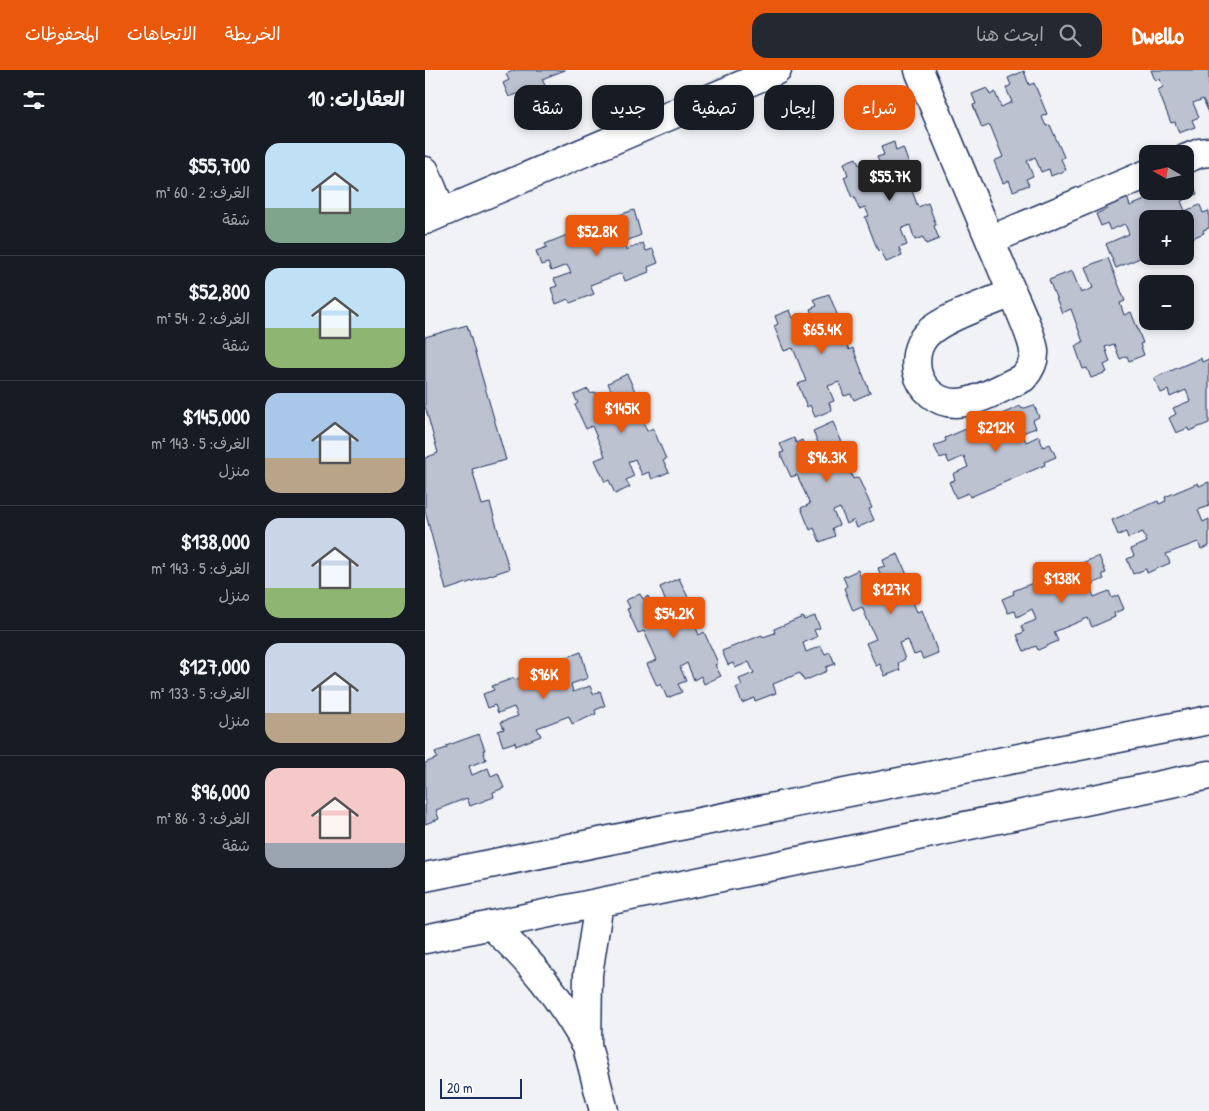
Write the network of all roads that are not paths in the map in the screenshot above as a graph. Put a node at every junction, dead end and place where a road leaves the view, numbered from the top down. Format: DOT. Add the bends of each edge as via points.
graph roads {
  1 [pos="777,70"];
  2 [pos="919,70"];
  3 [pos="425,171"];
  4 [pos="1139,177"];
  5 [pos="434,217"];
  6 [pos="990,240"];
  7 [pos="1012,293"];
  8 [pos="1209,720"];
  9 [pos="1209,775"];
  10 [pos="425,877"];
  11 [pos="599,903"];
  12 [pos="491,925"];
  13 [pos="425,939"];
  14 [pos="587,1046"];
  15 [pos="604,1111"];
  1 -- 5 [label="street"];
  2 -- 6 [label="street"];
  3 -- 5 [label="street"];
  4 -- 6 [label="street"];
  6 -- 7 [label="street"];
  7 -- 7 [label="street" via="1034,351 1030,370 1023,378 965,403 951,404 937,399 918,377 918,349 925,336 936,327"];
  8 -- 10 [label="street"];
  9 -- 11 [label="street"];
  11 -- 12 [label="street"];
  11 -- 14 [label="street" via="588,974"];
  12 -- 13 [label="street"];
  12 -- 14 [label="street" via="545,981"];
  14 -- 15 [label="street"];
}
